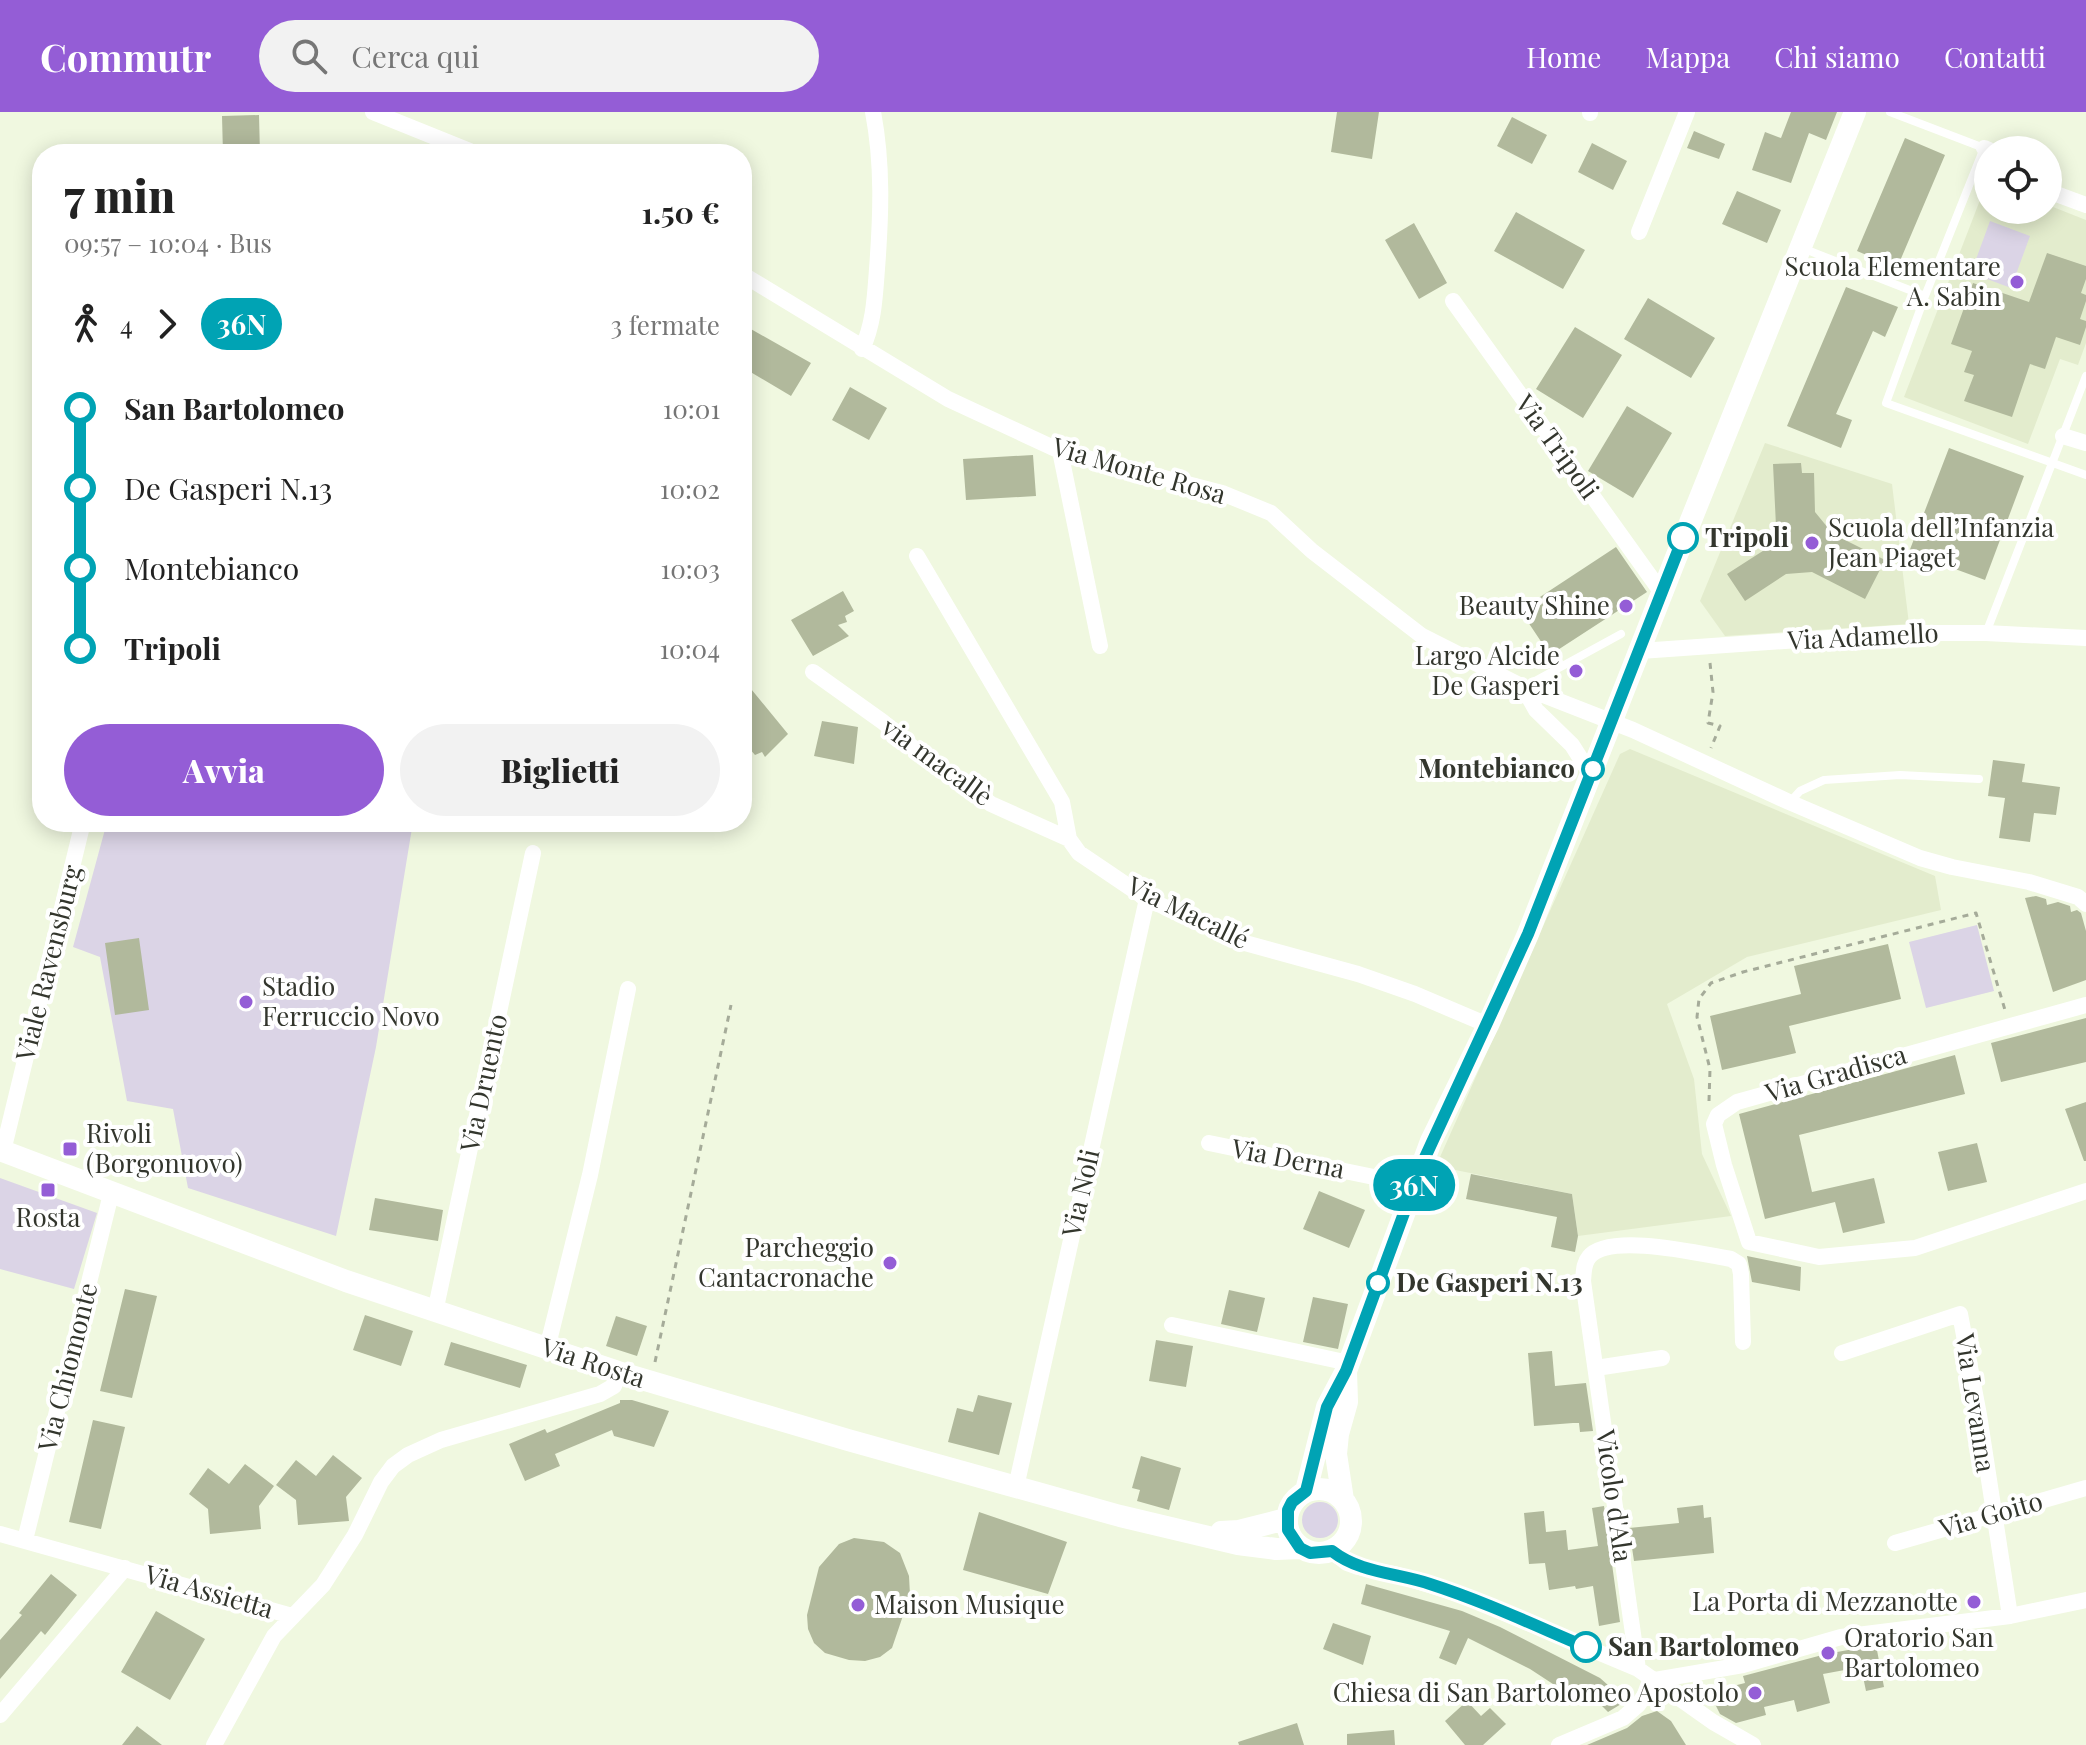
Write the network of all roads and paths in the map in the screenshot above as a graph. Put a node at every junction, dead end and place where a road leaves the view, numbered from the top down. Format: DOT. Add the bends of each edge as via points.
graph roads {
  1 [pos="373,112"];
  2 [pos="873,112"];
  3 [pos="1687,112"];
  4 [pos="1855,112"];
  5 [pos="1890,112"];
  6 [pos="452,144"];
  7 [pos="1974,144"];
  8 [pos="1974,178"];
  9 [pos="2062,196"];
  10 [pos="2086,205"];
  11 [pos="1639,232"];
  12 [pos="1801,247"];
  13 [pos="752,280"];
  14 [pos="1925,296"];
  15 [pos="1453,301"];
  16 [pos="862,349"];
  17 [pos="2086,376"];
  18 [pos="2063,436"];
  19 [pos="2086,443"];
  20 [pos="1060,451"];
  21 [pos="2052,463"];
  22 [pos="2086,475"];
  23 [pos="917,556"];
  24 [pos="1662,593"];
  25 [pos="1986,633"];
  26 [pos="1621,634"];
  27 [pos="2077,634"];
  28 [pos="1100,646"];
  29 [pos="1640,651"];
  30 [pos="1710,664"];
  31 [pos="813,672"];
  32 [pos="1523,687"];
  33 [pos="1612,721"];
  34 [pos="1710,751"];
  35 [pos="1591,775"];
  36 [pos="1979,779"];
  37 [pos="1789,802"];
  38 [pos="81,832"];
  39 [pos="1069,839"];
  40 [pos="533,853"];
  41 [pos="1147,899"];
  42 [pos="2086,904"];
  43 [pos="628,989"];
  44 [pos="731,1005"];
  45 [pos="2086,1005"];
  46 [pos="1488,1025"];
  47 [pos="2009,1026"];
  48 [pos="1714,1124"];
  49 [pos="1209,1143"];
  50 [pos="2,1151"];
  51 [pos="1413,1187"];
  52 [pos="2086,1191"];
  53 [pos="111,1194"];
  54 [pos="435,1312"];
  55 [pos="1172,1325"];
  56 [pos="1743,1342"];
  57 [pos="547,1349"];
  58 [pos="1842,1353"];
  59 [pos="1662,1358"];
  60 [pos="1348,1367"];
  61 [pos="1596,1368"];
  62 [pos="618,1372"];
  63 [pos="651,1382"];
  64 [pos="1016,1487"];
  65 [pos="2086,1488"];
  66 [pos="1306,1491"];
  67 [pos="1343,1500"];
  68 [pos="1993,1515"];
  69 [pos="1286,1519"];
  70 [pos="1199,1533"];
  71 [pos="0,1534"];
  72 [pos="25,1540"];
  73 [pos="1895,1543"];
  74 [pos="1300,1548"];
  75 [pos="1332,1551"];
  76 [pos="125,1568"];
  77 [pos="2086,1600"];
  78 [pos="292,1616"];
  79 [pos="2010,1616"];
  80 [pos="1638,1669"];
  81 [pos="1655,1680"];
  82 [pos="0,1715"];
  83 [pos="214,1745"];
  84 [pos="1559,1745"];
  85 [pos="1753,1745"];
  1 -- 6 [label="street"];
  2 -- 16 [label="street" via="882,204 875,298"];
  3 -- 11 [label="street"];
  4 -- 12 [label="street"];
  5 -- 7 [label="lane"];
  8 -- 14 [label="lane"];
  9 -- 10 [label="street"];
  12 -- 14 [label="lane"];
  12 -- 24 [label="street"];
  13 -- 16 [label="street, Via Monte Rosa"];
  14 -- 21 [label="lane" via="1886,403"];
  15 -- 24 [label="street, Via Tripoli"];
  16 -- 20 [label="street, Via Monte Rosa" via="948,399"];
  17 -- 18 [label="lane"];
  18 -- 19 [label="street"];
  18 -- 21 [label="lane"];
  20 -- 28 [label="street"];
  20 -- 32 [label="street, Via Monte Rosa" via="1222,493 1271,513 1422,636"];
  21 -- 22 [label="lane"];
  21 -- 25 [label="lane"];
  23 -- 39 [label="street" via="1062,802"];
  24 -- 29 [label="street"];
  25 -- 27 [label="street, Via Adamello"];
  25 -- 29 [label="street, Via Adamello" via="1900,633"];
  26 -- 32 [label="lane"];
  29 -- 33 [label="street"];
  30 -- 34 [label="path" via="1708,723 1720,726"];
  31 -- 39 [label="street, via macallè" via="991,804"];
  32 -- 33 [label="street"];
  32 -- 35 [label="street"];
  33 -- 35 [label="street"];
  33 -- 37 [label="street"];
  35 -- 46 [label="street"];
  36 -- 37 [label="lane" via="1900,775 1824,780"];
  37 -- 42 [label="street" via="1920,858 2029,882"];
  38 -- 50 [label="street, Viale Ravensburg"];
  39 -- 41 [label="street, Via Macallé" via="1079,853"];
  40 -- 54 [label="street, Via Druento"];
  41 -- 46 [label="street, Via Macallé" via="1245,943 1358,974"];
  41 -- 64 [label="street, Via Noli"];
  43 -- 57 [label="street"];
  44 -- 63 [label="path"];
  45 -- 47 [label="street, Via Gradisca"];
  46 -- 51 [label="street"];
  47 -- 48 [label="street, Via Gradisca" via="1737,1102"];
  47 -- 48 [label="path" via="1976,913 1743,972 1711,983 1699,999 1697,1017 1710,1069"];
  48 -- 52 [label="street" via="1749,1242 1819,1257 1915,1248"];
  49 -- 51 [label="street, Via Derna"];
  50 -- 53 [label="street, Via Rosta"];
  51 -- 60 [label="street"];
  53 -- 54 [label="street, Via Rosta"];
  53 -- 72 [label="street, Via Chiomonte"];
  54 -- 57 [label="street, Via Rosta"];
  55 -- 60 [label="street"];
  56 -- 61 [label="street, Vicolo d'Ala" via="1739,1264 1652,1245 1616,1246 1591,1253 1585,1263"];
  57 -- 62 [label="street, Via Rosta"];
  58 -- 68 [label="street, Via Levanna" via="1960,1314"];
  59 -- 61 [label="street"];
  60 -- 66 [label="street" via="1327,1407"];
  60 -- 67 [label="street" via="1336,1454"];
  61 -- 80 [label="street, Vicolo d'Ala"];
  62 -- 63 [label="street, Via Rosta"];
  62 -- 78 [label="street" via="614,1386 600,1394 439,1440 393,1466 323,1585"];
  63 -- 64 [label="street, Via Rosta"];
  64 -- 70 [label="street, Via Rosta"];
  65 -- 68 [label="street, Via Goito"];
  66 -- 67 [label="street" via="1326,1490"];
  66 -- 69 [label="street" via="1292,1502"];
  67 -- 75 [label="street" via="1351,1528"];
  68 -- 73 [label="street, Via Goito"];
  68 -- 79 [label="street, Via Levanna"];
  69 -- 70 [label="street, Via Rosta" via="1239,1531"];
  69 -- 74 [label="street"];
  70 -- 74 [label="street, Via Rosta" via="1238,1544"];
  71 -- 72 [label="street, Via Assietta"];
  72 -- 76 [label="street, Via Assietta"];
  74 -- 75 [label="street" via="1310,1553"];
  75 -- 80 [label="street" via="1347,1563 1451,1591"];
  76 -- 78 [label="street, Via Assietta"];
  76 -- 82 [label="street, Via Assietta"];
  77 -- 79 [label="street"];
  78 -- 83 [label="street" via="274,1636"];
  79 -- 81 [label="street" via="1841,1637 1743,1665"];
  80 -- 81 [label="street"];
  81 -- 84 [label="street" via="1623,1718"];
  81 -- 85 [label="street"];
}
